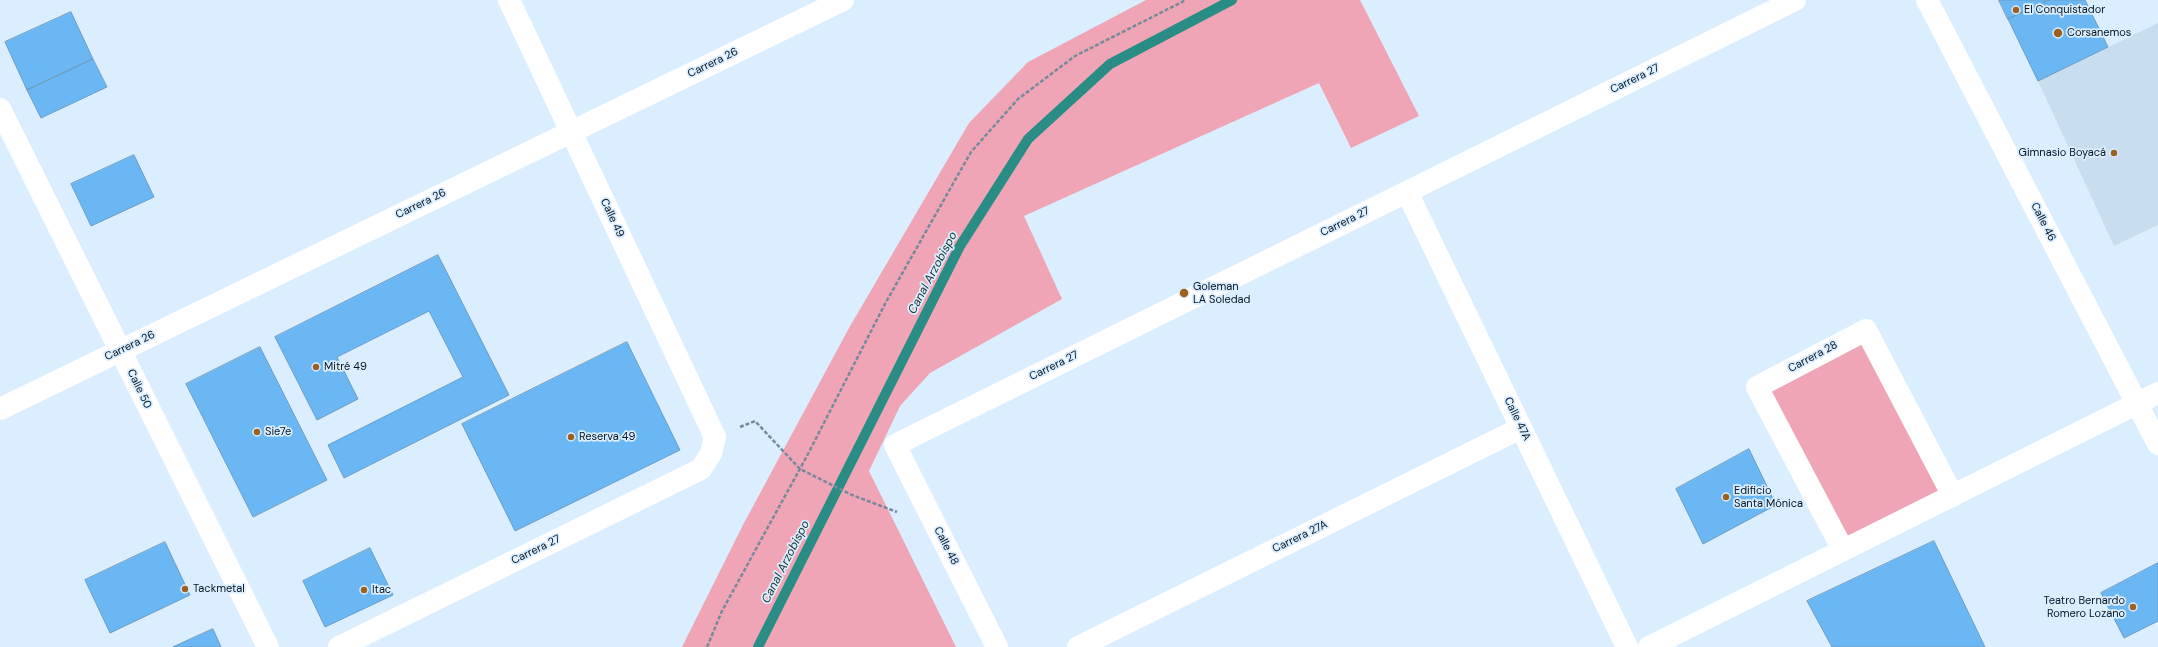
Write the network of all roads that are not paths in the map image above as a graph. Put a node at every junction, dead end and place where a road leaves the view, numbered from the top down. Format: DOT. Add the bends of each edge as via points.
graph roads {
  1 [pos="509,0"];
  2 [pos="843,0"];
  3 [pos="1795,0"];
  4 [pos="1927,0"];
  5 [pos="0,109"];
  6 [pos="571,132"];
  7 [pos="1407,192"];
  8 [pos="120,350"];
  9 [pos="2158,393"];
  10 [pos="2137,404"];
  11 [pos="0,409"];
  12 [pos="1521,428"];
  13 [pos="715,437"];
  14 [pos="2158,444"];
  15 [pos="895,445"];
  16 [pos="1953,496"];
  17 [pos="1843,550"];
  18 [pos="268,647"];
  19 [pos="339,647"];
  20 [pos="997,647"];
  21 [pos="1078,647"];
  22 [pos="1627,647"];
  23 [pos="1649,647"];
  1 -- 6 [label="street, Calle 49"];
  2 -- 6 [label="street, Carrera 26"];
  3 -- 7 [label="street, Carrera 27"];
  4 -- 10 [label="street, Calle 46"];
  5 -- 8 [label="street, Calle 50"];
  6 -- 8 [label="street, Carrera 26"];
  6 -- 13 [label="street, Calle 49"];
  7 -- 12 [label="street, Calle 47A"];
  7 -- 15 [label="street, Carrera 27"];
  8 -- 11 [label="street, Carrera 26"];
  8 -- 18 [label="street, Calle 50"];
  9 -- 10 [label="street"];
  10 -- 14 [label="street, Calle 46"];
  10 -- 16 [label="street"];
  12 -- 21 [label="street, Carrera 27A"];
  12 -- 22 [label="street, Calle 47A"];
  13 -- 19 [label="street, Carrera 27" via="711,454 701,469"];
  15 -- 20 [label="street, Calle 48"];
  16 -- 17 [label="street"];
  16 -- 17 [label="street, Carrera 28" via="1866,330 1757,387"];
  17 -- 23 [label="street"];
}
